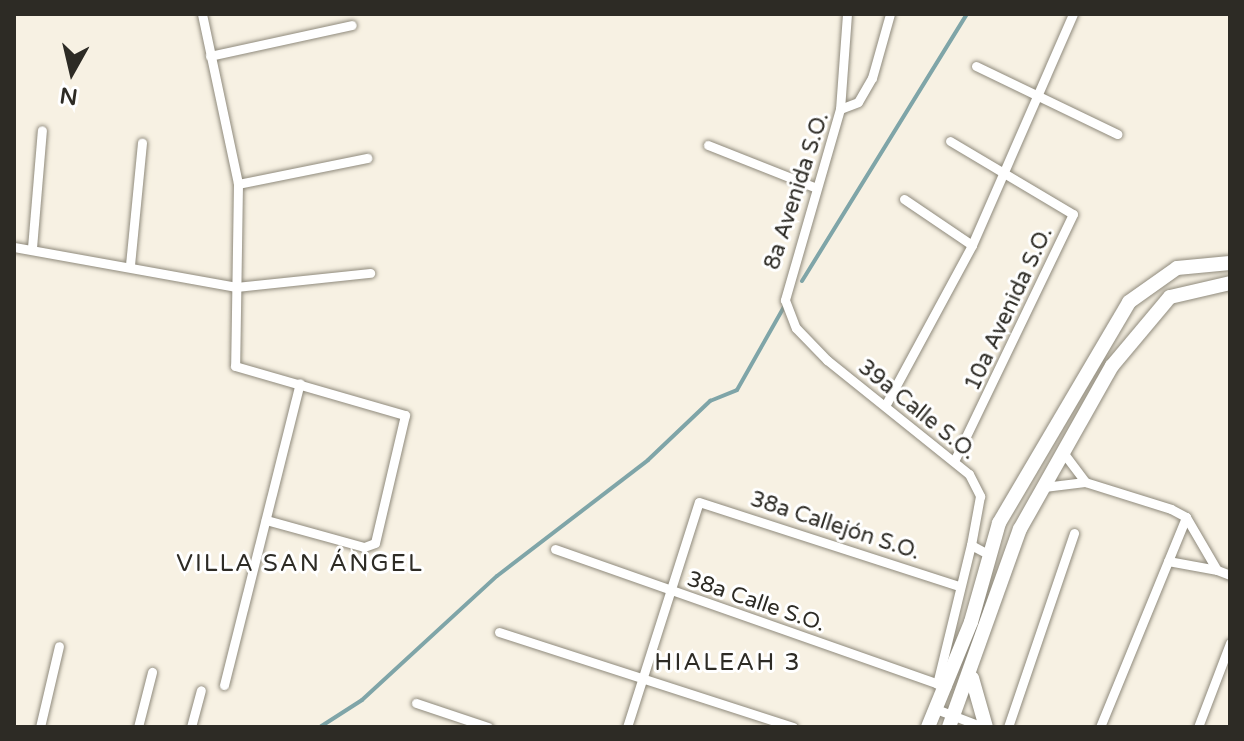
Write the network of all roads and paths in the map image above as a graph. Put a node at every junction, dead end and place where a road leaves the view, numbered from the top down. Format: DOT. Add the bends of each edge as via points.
graph roads {
  1 [pos="202,14"];
  2 [pos="847,14"];
  3 [pos="890,14"];
  4 [pos="1073,14"];
  5 [pos="352,25"];
  6 [pos="210,56"];
  7 [pos="976,66"];
  8 [pos="1037,95"];
  9 [pos="840,109"];
  10 [pos="42,130"];
  11 [pos="1117,134"];
  12 [pos="950,141"];
  13 [pos="142,143"];
  14 [pos="708,145"];
  15 [pos="367,158"];
  16 [pos="1003,174"];
  17 [pos="238,184"];
  18 [pos="814,187"];
  19 [pos="904,199"];
  20 [pos="972,245"];
  21 [pos="14,247"];
  22 [pos="32,248"];
  23 [pos="1230,263"];
  24 [pos="130,265"];
  25 [pos="370,273"];
  26 [pos="1230,283"];
  27 [pos="236,287"];
  28 [pos="785,300"];
  29 [pos="300,383"];
  30 [pos="885,406"];
  31 [pos="1062,451"];
  32 [pos="954,461"];
  33 [pos="1085,482"];
  34 [pos="1038,491"];
  35 [pos="1186,517"];
  36 [pos="266,520"];
  37 [pos="1074,533"];
  38 [pos="971,545"];
  39 [pos="555,549"];
  40 [pos="990,555"];
  41 [pos="1168,561"];
  42 [pos="1217,570"];
  43 [pos="1230,575"];
  44 [pos="959,586"];
  45 [pos="669,590"];
  46 [pos="992,614"];
  47 [pos="499,632"];
  48 [pos="1230,643"];
  49 [pos="59,646"];
  50 [pos="152,672"];
  51 [pos="972,676"];
  52 [pos="643,678"];
  53 [pos="224,685"];
  54 [pos="941,686"];
  55 [pos="201,690"];
  56 [pos="416,703"];
  57 [pos="936,709"];
  58 [pos="952,722"];
  59 [pos="40,727"];
  60 [pos="138,727"];
  61 [pos="191,727"];
  62 [pos="488,727"];
  63 [pos="627,727"];
  64 [pos="793,727"];
  65 [pos="928,727"];
  66 [pos="984,727"];
  67 [pos="1008,727"];
  68 [pos="1100,727"];
  69 [pos="1198,727"];
  1 -- 6 [label="street"];
  2 -- 9 [label="street"];
  3 -- 9 [label="street, 8a Avenida S.O." via="872,78 858,102"];
  4 -- 8 [label="street"];
  5 -- 6 [label="street"];
  6 -- 17 [label="street"];
  7 -- 8 [label="street"];
  8 -- 11 [label="street"];
  8 -- 16 [label="street"];
  9 -- 18 [label="street, 8a Avenida S.O."];
  10 -- 22 [label="street"];
  12 -- 16 [label="street"];
  13 -- 24 [label="street"];
  14 -- 18 [label="street"];
  15 -- 17 [label="street"];
  16 -- 20 [label="street"];
  16 -- 32 [label="street, 10a Avenida S.O." via="1073,214"];
  17 -- 27 [label="street"];
  18 -- 28 [label="street, 8a Avenida S.O."];
  19 -- 20 [label="street"];
  20 -- 30 [label="street"];
  21 -- 22 [label="street"];
  22 -- 24 [label="street"];
  23 -- 40 [label="main road" via="1177,268 1129,302 1015,489"];
  24 -- 27 [label="street"];
  25 -- 27 [label="street"];
  26 -- 31 [label="main road" via="1190,288 1151,311"];
  27 -- 29 [label="street" via="235,366"];
  28 -- 30 [label="street, 39a Calle S.O." via="796,328"];
  29 -- 36 [label="street"];
  29 -- 36 [label="street" via="405,415 377,538 364,547"];
  30 -- 32 [label="street, 39a Calle S.O."];
  31 -- 33 [label="street"];
  31 -- 34 [label="main road"];
  32 -- 38 [label="street, 39a Calle S.O." via="980,496"];
  33 -- 34 [label="street" via="1051,482"];
  33 -- 35 [label="street"];
  34 -- 46 [label="main road"];
  35 -- 41 [label="street"];
  35 -- 42 [label="street"];
  36 -- 53 [label="street"];
  37 -- 67 [label="street"];
  38 -- 40 [label="street"];
  38 -- 44 [label="street, 39a Calle S.O."];
  39 -- 45 [label="street, 38a Calle S.O."];
  40 -- 46 [label="main road" via="998,564"];
  40 -- 54 [label="main road"];
  41 -- 42 [label="street"];
  41 -- 68 [label="street"];
  42 -- 43 [label="street"];
  44 -- 45 [label="street, 38a Callejón S.O." via="699,502"];
  44 -- 54 [label="street, 39a Calle S.O."];
  45 -- 52 [label="street"];
  45 -- 54 [label="street, 38a Calle S.O."];
  46 -- 51 [label="main road"];
  47 -- 52 [label="street"];
  48 -- 69 [label="street"];
  49 -- 59 [label="street"];
  50 -- 60 [label="street"];
  51 -- 58 [label="main road"];
  51 -- 66 [label="main road"];
  52 -- 63 [label="street"];
  52 -- 64 [label="street"];
  54 -- 57 [label="main road"];
  55 -- 61 [label="street"];
  56 -- 62 [label="street"];
  57 -- 58 [label="street"];
  57 -- 65 [label="main road"];
  58 -- 66 [label="street"];
}
